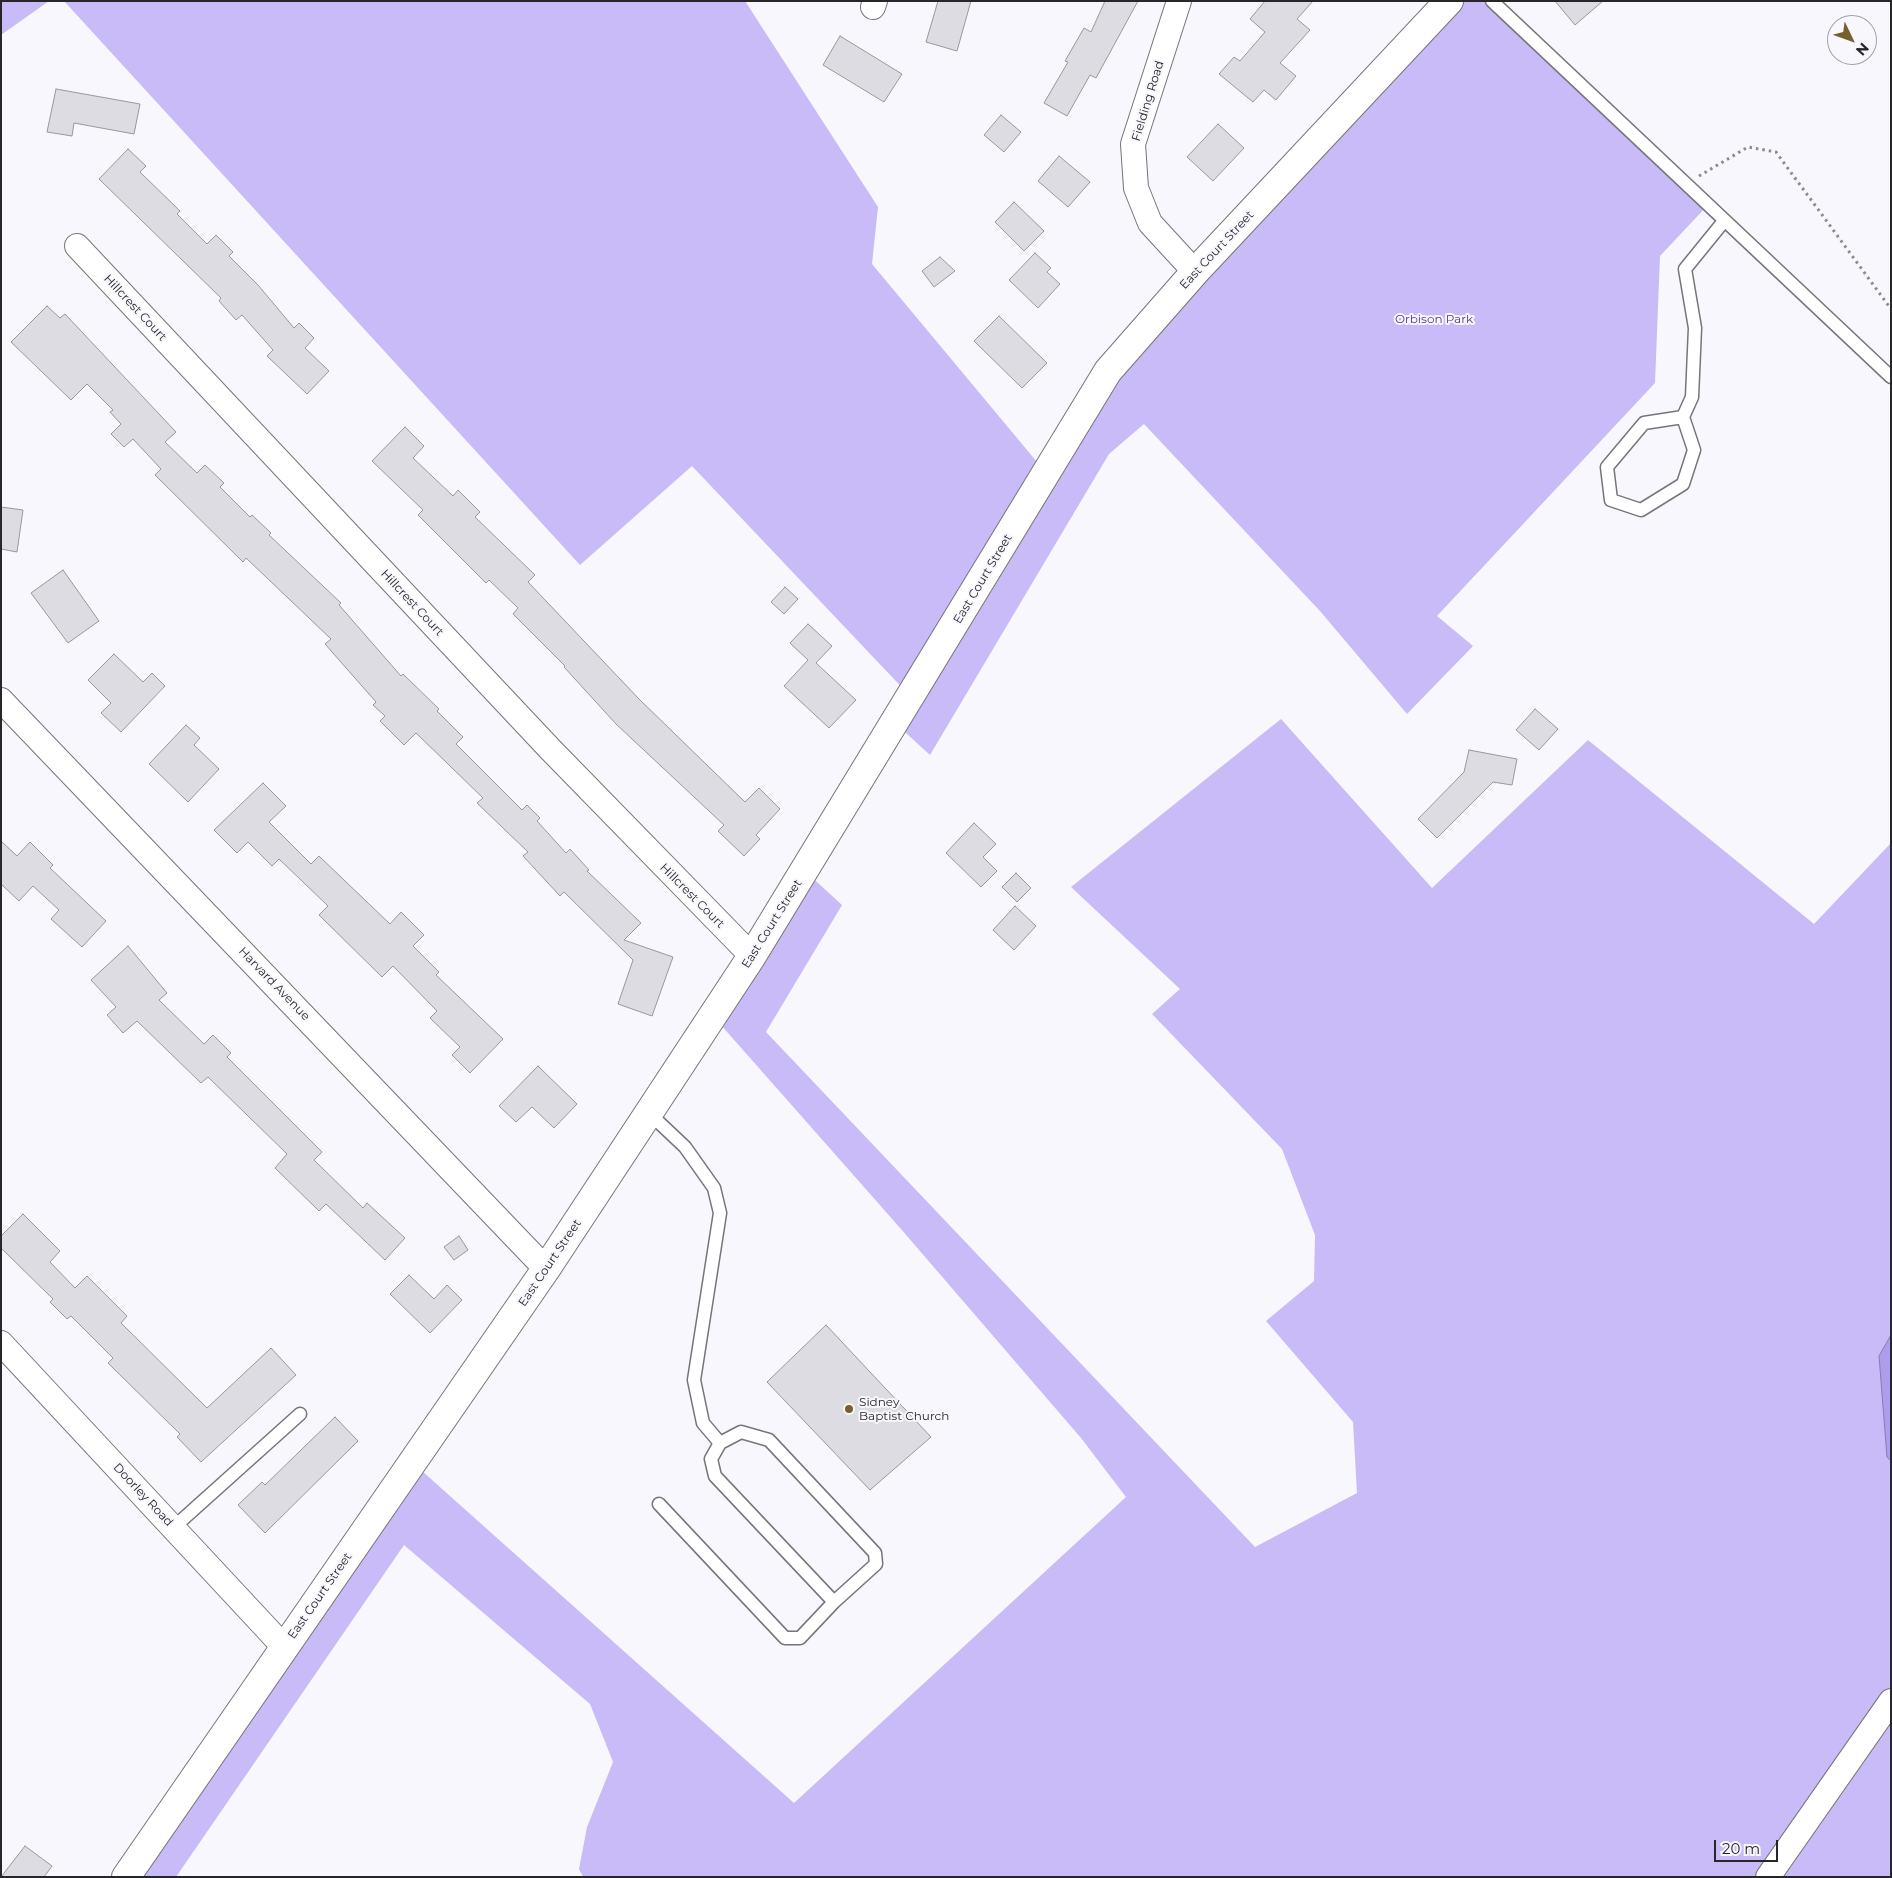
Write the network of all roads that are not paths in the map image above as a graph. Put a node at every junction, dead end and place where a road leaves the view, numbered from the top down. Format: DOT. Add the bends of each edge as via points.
graph roads {
  1 [pos="1179,1"];
  2 [pos="1450,1"];
  3 [pos="1492,1"];
  4 [pos="1724,221"];
  5 [pos="77,246"];
  6 [pos="1196,272"];
  7 [pos="1891,377"];
  8 [pos="1683,418"];
  9 [pos="1,700"];
  10 [pos="752,956"];
  11 [pos="649,1113"];
  12 [pos="546,1269"];
  13 [pos="1,1344"];
  14 [pos="300,1414"];
  15 [pos="720,1443"];
  16 [pos="659,1504"];
  17 [pos="173,1528"];
  18 [pos="834,1602"];
  19 [pos="284,1647"];
  20 [pos="1891,1701"];
  21 [pos="126,1877"];
  22 [pos="1768,1877"];
  1 -- 6 [label="street, Fielding Road" via="1133,144 1136,188 1150,224"];
  2 -- 6 [label="main road, East Court Street"];
  3 -- 4 [label="lane"];
  4 -- 7 [label="lane"];
  4 -- 8 [label="lane" via="1685,269 1695,328 1692,397"];
  5 -- 10 [label="street, Hillcrest Court" via="543,742"];
  6 -- 10 [label="main road, East Court Street" via="1108,371"];
  8 -- 8 [label="lane" via="1644,424 1608,467 1611,500 1641,510 1683,484 1694,450"];
  9 -- 12 [label="street, Harvard Avenue"];
  10 -- 11 [label="main road, East Court Street"];
  11 -- 12 [label="main road, East Court Street"];
  11 -- 15 [label="lane" via="685,1147 714,1188 720,1213 694,1380 703,1423"];
  12 -- 19 [label="main road, East Court Street"];
  13 -- 17 [label="street, Doorley Road"];
  14 -- 17 [label="lane"];
  15 -- 18 [label="lane" via="711,1459 715,1476"];
  15 -- 18 [label="lane" via="741,1432 770,1440 875,1553 876,1564"];
  16 -- 18 [label="lane" via="785,1638 800,1638"];
  17 -- 19 [label="street, Doorley Road"];
  19 -- 21 [label="main road, East Court Street"];
  20 -- 22 [label="street"];
}
